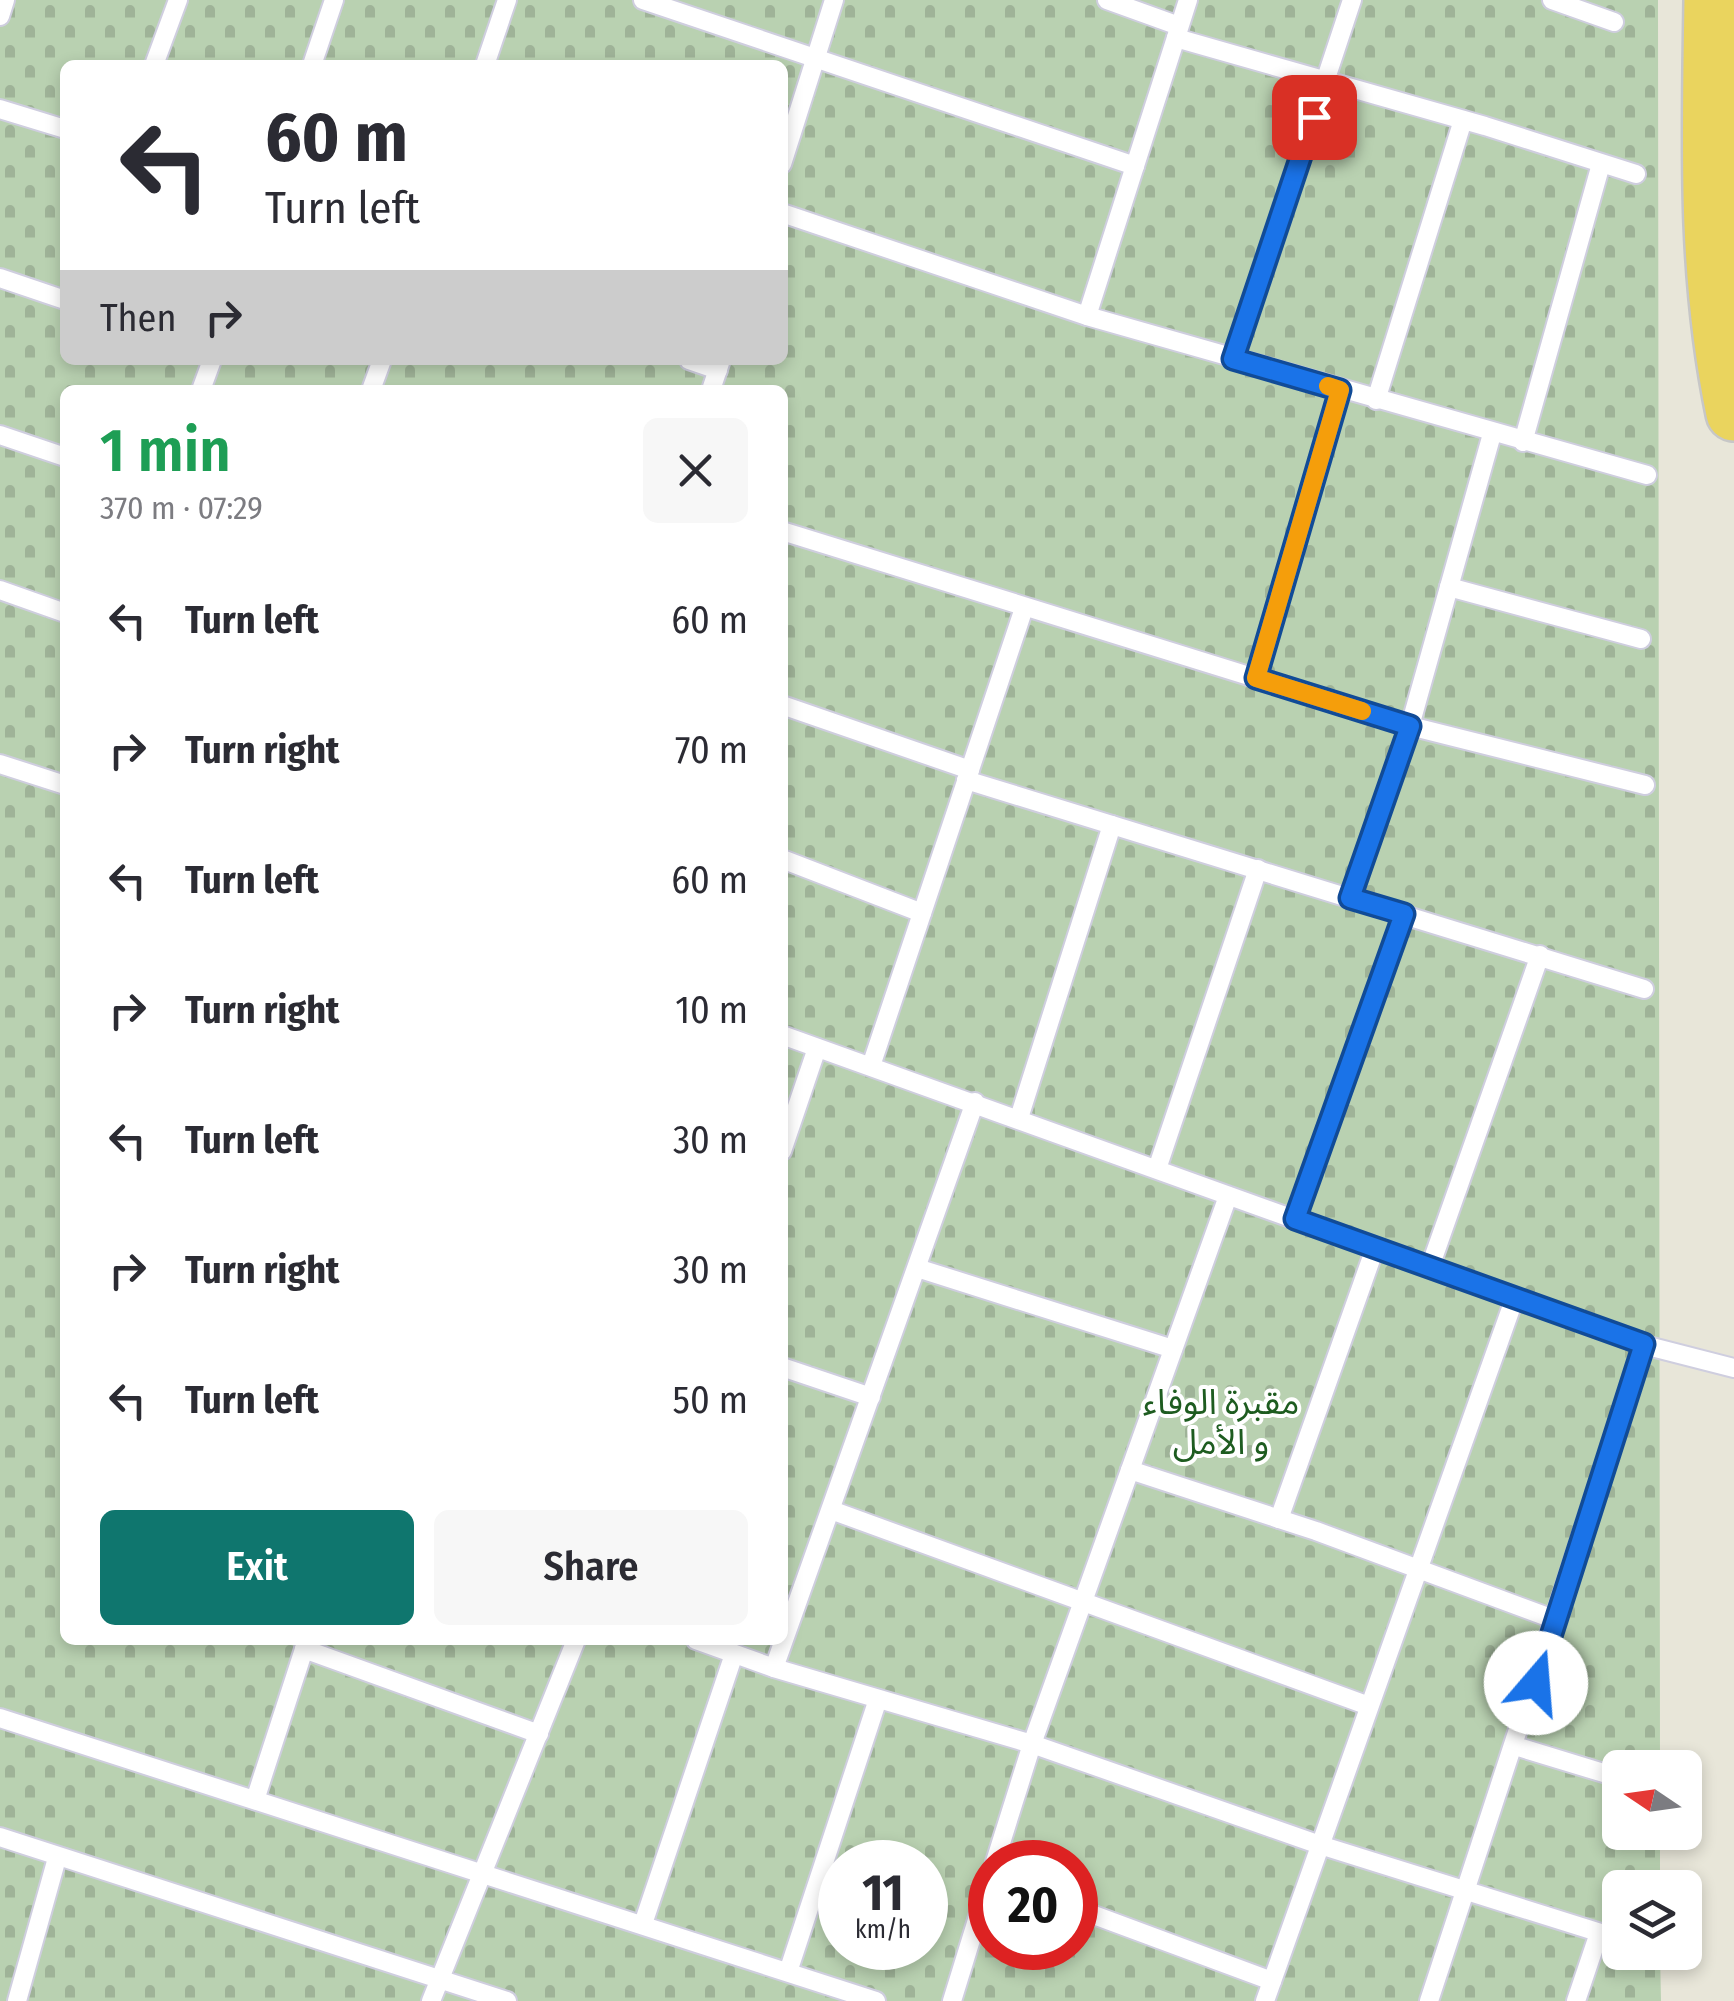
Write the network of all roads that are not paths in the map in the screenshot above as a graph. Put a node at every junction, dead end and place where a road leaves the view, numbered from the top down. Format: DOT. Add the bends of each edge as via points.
graph roads {
  1 [pos="5,0"];
  2 [pos="178,0"];
  3 [pos="334,0"];
  4 [pos="507,0"];
  5 [pos="834,0"];
  6 [pos="1107,0"];
  7 [pos="1188,0"];
  8 [pos="1352,0"];
  9 [pos="1552,0"];
  10 [pos="1712,0"];
  11 [pos="647,1"];
  12 [pos="0,16"];
  13 [pos="1614,22"];
  14 [pos="1178,32"];
  15 [pos="816,59"];
  16 [pos="156,60"];
  17 [pos="314,60"];
  18 [pos="487,60"];
  19 [pos="1325,82"];
  20 [pos="0,109"];
  21 [pos="1463,120"];
  22 [pos="60,127"];
  23 [pos="788,145"];
  24 [pos="1601,164"];
  25 [pos="1134,166"];
  26 [pos="1636,174"];
  27 [pos="788,215"];
  28 [pos="0,278"];
  29 [pos="60,298"];
  30 [pos="1087,316"];
  31 [pos="1233,359"];
  32 [pos="1340,390"];
  33 [pos="1376,400"];
  34 [pos="1734,413"];
  35 [pos="1492,434"];
  36 [pos="0,435"];
  37 [pos="1523,442"];
  38 [pos="60,454"];
  39 [pos="1647,475"];
  40 [pos="788,532"];
  41 [pos="1449,587"];
  42 [pos="0,590"];
  43 [pos="1024,608"];
  44 [pos="60,611"];
  45 [pos="1641,639"];
  46 [pos="1256,678"];
  47 [pos="788,707"];
  48 [pos="1410,726"];
  49 [pos="0,764"];
  50 [pos="968,775"];
  51 [pos="60,784"];
  52 [pos="1645,785"];
  53 [pos="1112,824"];
  54 [pos="788,861"];
  55 [pos="1258,869"];
  56 [pos="1350,898"];
  57 [pos="922,913"];
  58 [pos="1404,914"];
  59 [pos="1540,956"];
  60 [pos="1644,989"];
  61 [pos="788,1037"];
  62 [pos="817,1048"];
  63 [pos="871,1066"];
  64 [pos="975,1102"];
  65 [pos="1019,1118"];
  66 [pos="788,1133"];
  67 [pos="1157,1169"];
  68 [pos="1228,1196"];
  69 [pos="1295,1219"];
  70 [pos="1375,1248"];
  71 [pos="1430,1267"];
  72 [pos="917,1268"];
  73 [pos="1515,1298"];
  74 [pos="1644,1344"];
  75 [pos="1173,1350"];
  76 [pos="1734,1368"];
  77 [pos="788,1369"];
  78 [pos="871,1396"];
  79 [pos="1130,1470"];
  80 [pos="831,1510"];
  81 [pos="1279,1519"];
  82 [pos="1418,1568"];
  83 [pos="1083,1600"];
  84 [pos="1556,1620"];
  85 [pos="788,1629"];
  86 [pos="306,1645"];
  87 [pos="574,1645"];
  88 [pos="710,1645"];
  89 [pos="782,1645"];
  90 [pos="734,1654"];
  91 [pos="774,1668"];
  92 [pos="878,1698"];
  93 [pos="1369,1706"];
  94 [pos="0,1718"];
  95 [pos="540,1734"];
  96 [pos="1032,1744"];
  97 [pos="1516,1746"];
  98 [pos="1602,1772"];
  99 [pos="254,1800"];
  100 [pos="0,1838"];
  101 [pos="1002,1840"];
  102 [pos="1320,1845"];
  103 [pos="56,1858"];
  104 [pos="485,1872"];
  105 [pos="1468,1892"];
  106 [pos="1098,1917"];
  107 [pos="644,1924"];
  108 [pos="1599,1933"];
  109 [pos="1602,1934"];
  110 [pos="968,1950"];
  111 [pos="788,1972"];
  112 [pos="438,1978"];
  113 [pos="1272,1981"];
  114 [pos="20,2000"];
  115 [pos="430,2001"];
  116 [pos="508,2001"];
  117 [pos="876,2001"];
  118 [pos="952,2001"];
  119 [pos="1265,2001"];
  120 [pos="1429,2001"];
  121 [pos="1576,2001"];
  1 -- 12 [label="lane"];
  2 -- 16 [label="lane"];
  3 -- 17 [label="lane"];
  4 -- 18 [label="lane"];
  5 -- 15 [label="lane"];
  6 -- 14 [label="lane"];
  7 -- 14 [label="lane"];
  8 -- 19 [label="lane"];
  9 -- 13 [label="lane"];
  10 -- 34 [label="highway" via="1708,222 1716,318"];
  11 -- 15 [label="lane"];
  14 -- 19 [label="lane"];
  14 -- 25 [label="lane"];
  15 -- 23 [label="lane"];
  15 -- 25 [label="lane"];
  19 -- 21 [label="lane"];
  19 -- 31 [label="lane"];
  20 -- 22 [label="lane"];
  21 -- 24 [label="lane"];
  21 -- 33 [label="lane"];
  24 -- 26 [label="lane"];
  24 -- 37 [label="lane"];
  25 -- 30 [label="lane"];
  27 -- 30 [label="lane"];
  28 -- 29 [label="lane"];
  30 -- 31 [label="lane"];
  31 -- 32 [label="lane"];
  32 -- 33 [label="lane"];
  32 -- 46 [label="lane"];
  33 -- 35 [label="lane"];
  35 -- 37 [label="lane"];
  35 -- 41 [label="lane"];
  36 -- 38 [label="lane"];
  37 -- 39 [label="lane"];
  40 -- 43 [label="lane"];
  41 -- 45 [label="lane"];
  41 -- 48 [label="lane"];
  42 -- 44 [label="lane"];
  43 -- 46 [label="lane"];
  43 -- 50 [label="lane"];
  46 -- 48 [label="lane"];
  47 -- 50 [label="lane"];
  48 -- 52 [label="lane"];
  48 -- 56 [label="lane"];
  49 -- 51 [label="lane"];
  50 -- 53 [label="lane"];
  50 -- 57 [label="lane"];
  53 -- 55 [label="lane"];
  53 -- 65 [label="lane"];
  54 -- 57 [label="lane"];
  55 -- 56 [label="lane"];
  55 -- 67 [label="lane"];
  56 -- 58 [label="lane"];
  57 -- 63 [label="lane"];
  58 -- 59 [label="lane"];
  58 -- 69 [label="lane"];
  59 -- 60 [label="lane"];
  59 -- 71 [label="lane"];
  61 -- 62 [label="lane"];
  62 -- 63 [label="lane"];
  62 -- 66 [label="lane"];
  63 -- 64 [label="lane"];
  64 -- 65 [label="lane"];
  64 -- 72 [label="lane"];
  65 -- 67 [label="lane"];
  67 -- 68 [label="lane"];
  68 -- 69 [label="lane"];
  68 -- 75 [label="lane"];
  69 -- 70 [label="lane"];
  70 -- 71 [label="lane"];
  70 -- 81 [label="lane"];
  71 -- 73 [label="lane"];
  72 -- 75 [label="lane"];
  72 -- 78 [label="lane"];
  73 -- 74 [label="lane"];
  73 -- 82 [label="lane"];
  74 -- 76 [label="lane"];
  74 -- 84 [label="lane"];
  75 -- 79 [label="lane"];
  77 -- 78 [label="lane"];
  78 -- 80 [label="lane"];
  79 -- 81 [label="lane"];
  79 -- 83 [label="lane"];
  80 -- 83 [label="lane"];
  80 -- 85 [label="lane"];
  81 -- 82 [label="lane"];
  82 -- 84 [label="lane"];
  82 -- 93 [label="lane"];
  83 -- 93 [label="lane"];
  83 -- 96 [label="lane"];
  84 -- 97 [label="lane"];
  86 -- 95 [label="lane"];
  86 -- 99 [label="lane"];
  87 -- 95 [label="lane"];
  88 -- 90 [label="lane"];
  89 -- 91 [label="lane"];
  90 -- 91 [label="lane"];
  90 -- 107 [label="lane"];
  91 -- 92 [label="lane"];
  92 -- 96 [label="lane"];
  92 -- 111 [label="lane"];
  93 -- 102 [label="lane"];
  94 -- 99 [label="lane"];
  95 -- 104 [label="lane"];
  96 -- 101 [label="lane"];
  96 -- 102 [label="lane"];
  97 -- 98 [label="lane"];
  97 -- 105 [label="lane"];
  99 -- 104 [label="lane"];
  100 -- 103 [label="lane"];
  102 -- 105 [label="lane"];
  102 -- 113 [label="lane"];
  103 -- 112 [label="lane"];
  103 -- 114 [label="lane"];
  104 -- 107 [label="lane"];
  104 -- 112 [label="lane"];
  105 -- 108 [label="lane"];
  105 -- 120 [label="lane"];
  106 -- 113 [label="lane"];
  107 -- 111 [label="lane"];
  108 -- 109 [label="lane"];
  108 -- 121 [label="lane"];
  110 -- 118 [label="lane"];
  111 -- 117 [label="lane"];
  112 -- 115 [label="lane"];
  112 -- 116 [label="lane"];
  113 -- 119 [label="lane"];
}
